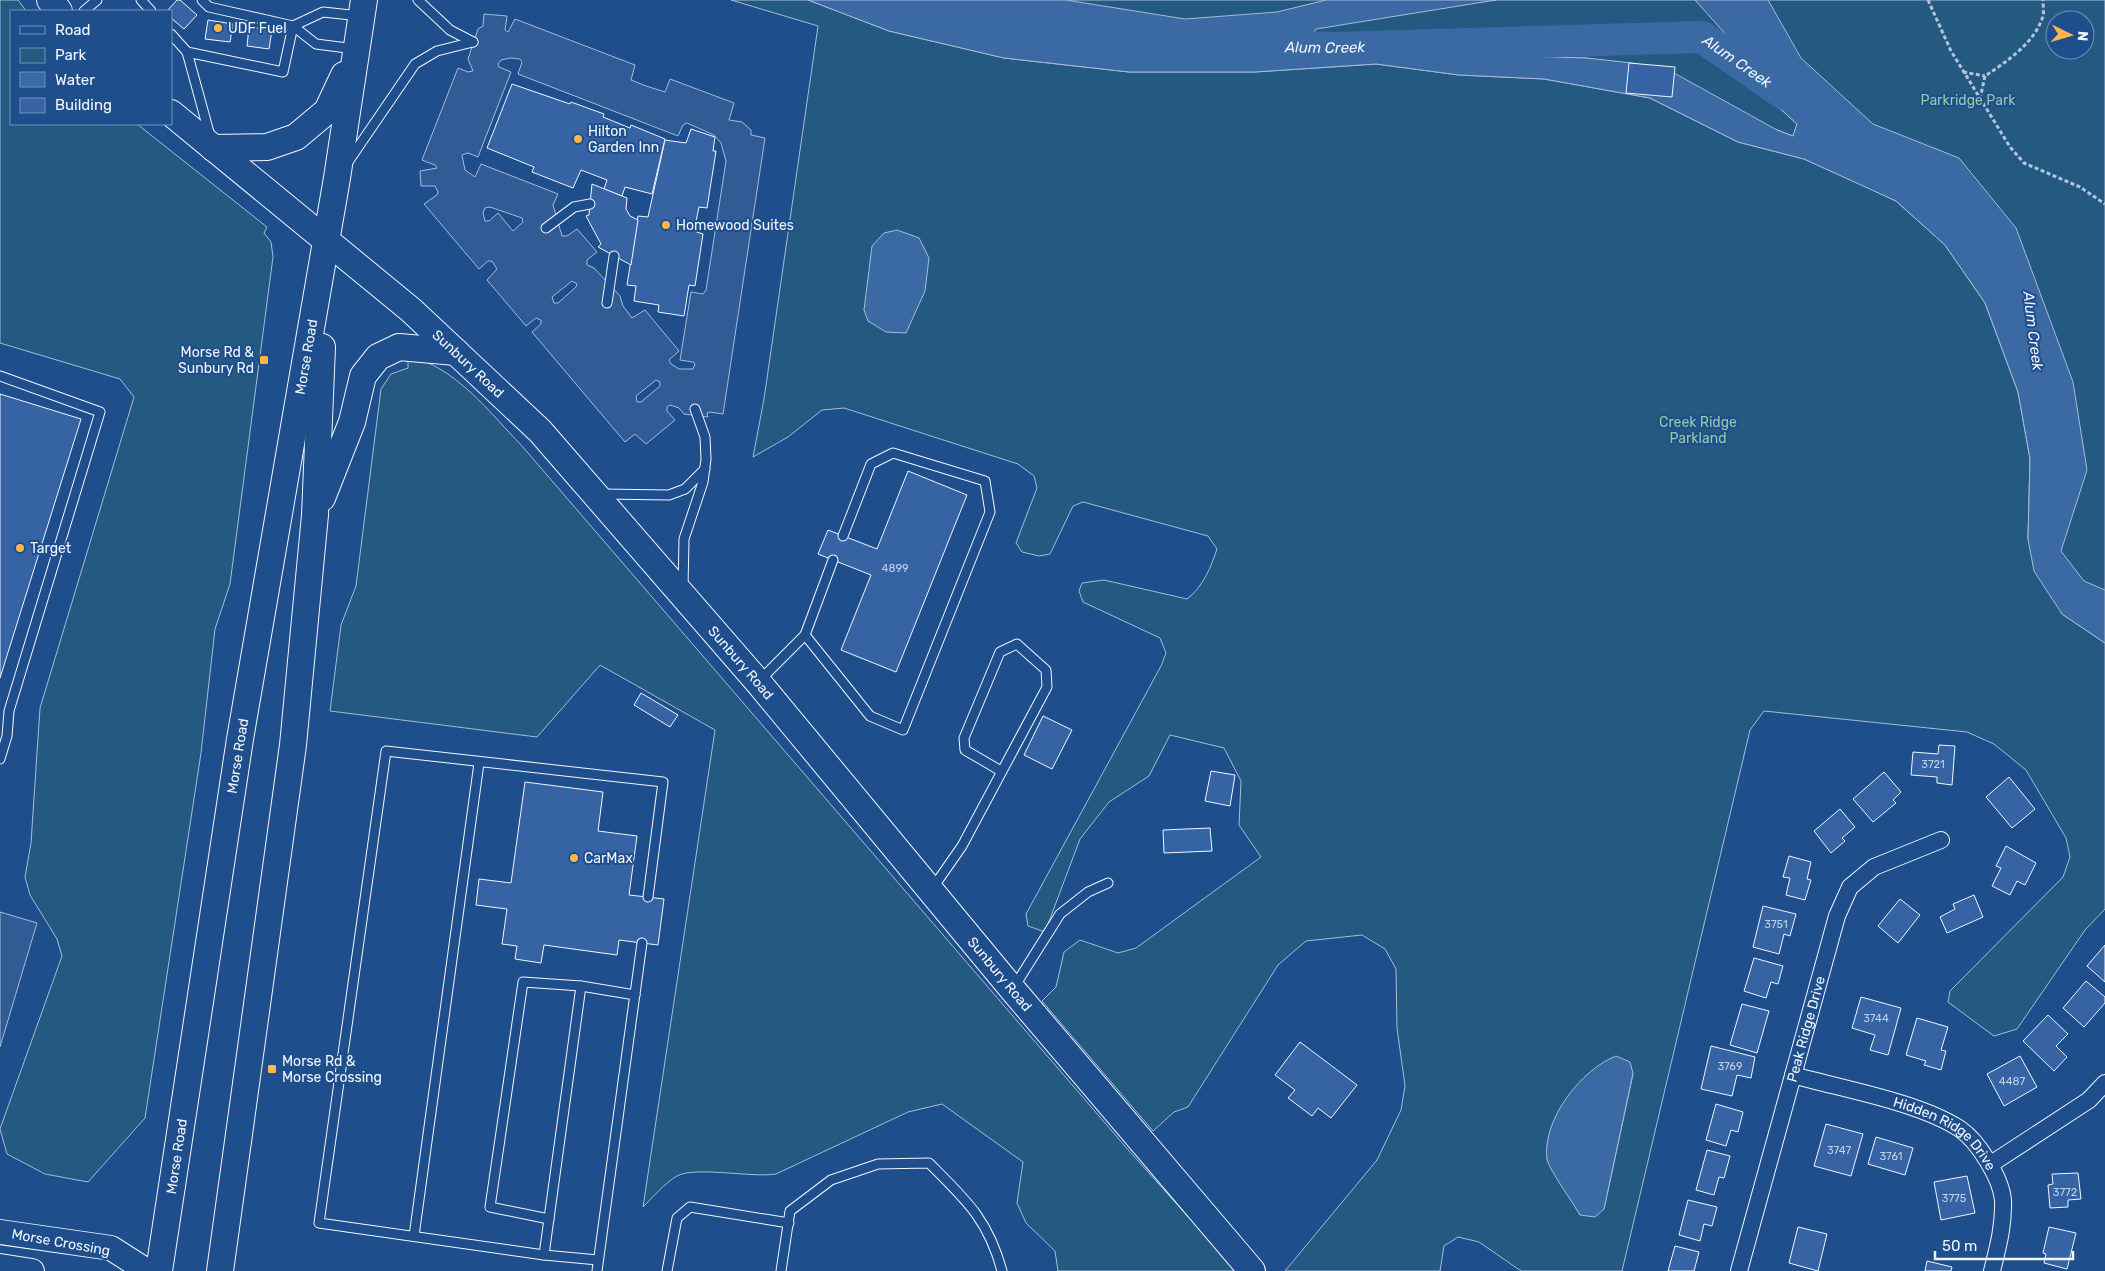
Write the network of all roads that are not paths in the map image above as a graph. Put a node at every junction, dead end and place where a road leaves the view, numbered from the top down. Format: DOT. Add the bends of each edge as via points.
graph roads {
  1 [pos="50,0"];
  2 [pos="97,0"];
  3 [pos="141,0"];
  4 [pos="202,0"];
  5 [pos="418,0"];
  6 [pos="362,8"];
  7 [pos="58,10"];
  8 [pos="85,10"];
  9 [pos="150,10"];
  10 [pos="293,26"];
  11 [pos="172,35"];
  12 [pos="356,49"];
  13 [pos="188,52"];
  14 [pos="172,114"];
  15 [pos="213,148"];
  16 [pos="337,178"];
  17 [pos="590,204"];
  18 [pos="546,228"];
  19 [pos="326,242"];
  20 [pos="614,256"];
  21 [pos="607,303"];
  22 [pos="456,352"];
  23 [pos="0,376"];
  24 [pos="695,409"];
  25 [pos="705,469"];
  26 [pos="596,494"];
  27 [pos="315,515"];
  28 [pos="843,536"];
  29 [pos="833,560"];
  30 [pos="683,596"];
  31 [pos="804,634"];
  32 [pos="758,682"];
  33 [pos="4,735"];
  34 [pos="0,759"];
  35 [pos="479,762"];
  36 [pos="1001,771"];
  37 [pos="1941,840"];
  38 [pos="1108,883"];
  39 [pos="930,891"];
  40 [pos="648,897"];
  41 [pos="642,943"];
  42 [pos="581,986"];
  43 [pos="1013,990"];
  44 [pos="635,995"];
  45 [pos="1794,1075"];
  46 [pos="2105,1083"];
  47 [pos="1991,1164"];
  48 [pos="549,1219"];
  49 [pos="789,1224"];
  50 [pos="0,1232"];
  51 [pos="414,1236"];
  52 [pos="544,1255"];
  53 [pos="598,1260"];
  54 [pos="0,1266"];
  55 [pos="32,1271"];
  56 [pos="147,1271"];
  57 [pos="159,1271"];
  58 [pos="220,1271"];
  59 [pos="596,1271"];
  60 [pos="667,1271"];
  61 [pos="781,1271"];
  62 [pos="1002,1271"];
  63 [pos="1252,1271"];
  64 [pos="1739,1271"];
  65 [pos="1992,1271"];
  1 -- 7 [label="main road"];
  2 -- 8 [label="lane"];
  3 -- 9 [label="lane"];
  4 -- 10 [label="lane" via="209,7"];
  5 -- 16 [label="lane" via="450,30 473,42 437,51 415,64"];
  6 -- 10 [label="lane" via="323,12"];
  6 -- 12 [label="main road, Morse Road"];
  10 -- 12 [label="lane" via="316,44"];
  10 -- 13 [label="lane" via="283,72"];
  11 -- 13 [label="lane"];
  12 -- 15 [label="main road" via="327,111 296,137 267,146"];
  12 -- 16 [label="main road, Morse Road"];
  13 -- 15 [label="lane"];
  14 -- 15 [label="main road, Sunbury Road"];
  15 -- 19 [label="main road, Sunbury Road"];
  16 -- 19 [label="main road, Morse Road"];
  17 -- 18 [label="lane" via="574,207"];
  19 -- 22 [label="main road, Sunbury Road" via="411,310"];
  19 -- 27 [label="main road, Morse Road"];
  19 -- 57 [label="main road, Morse Road" via="240,739"];
  20 -- 21 [label="lane"];
  22 -- 26 [label="main road, Sunbury Road" via="540,431"];
  22 -- 27 [label="main road" via="399,347 378,357 363,376 352,422"];
  23 -- 33 [label="lane" via="100,412"];
  24 -- 25 [label="lane" via="705,437"];
  25 -- 26 [label="lane" via="685,488 670,495"];
  25 -- 30 [label="lane" via="684,539"];
  26 -- 30 [label="main road, Sunbury Road"];
  27 -- 58 [label="main road, Morse Road" via="293,745"];
  28 -- 31 [label="lane" via="871,464 893,453 985,481 990,512 903,730 870,716"];
  29 -- 31 [label="lane"];
  30 -- 32 [label="main road, Sunbury Road"];
  31 -- 32 [label="lane"];
  32 -- 39 [label="main road, Sunbury Road"];
  33 -- 34 [label="lane"];
  35 -- 40 [label="lane" via="663,782"];
  35 -- 51 [label="lane"];
  35 -- 51 [label="lane" via="386,751 319,1223"];
  36 -- 36 [label="lane" via="1047,687 1046,670 1018,644 1000,652 964,738 965,750"];
  36 -- 39 [label="lane" via="962,846"];
  37 -- 45 [label="street, Peak Ridge Drive" via="1874,867 1850,887 1837,916"];
  38 -- 43 [label="lane" via="1088,892 1060,914"];
  39 -- 43 [label="main road, Sunbury Road"];
  41 -- 44 [label="lane"];
  42 -- 44 [label="lane"];
  42 -- 48 [label="lane"];
  42 -- 48 [label="lane" via="523,982 490,1208"];
  43 -- 63 [label="main road, Sunbury Road"];
  44 -- 53 [label="lane"];
  45 -- 47 [label="street, Hidden Ridge Drive" via="1922,1111 1961,1130"];
  45 -- 64 [label="street, Peak Ridge Drive"];
  46 -- 47 [label="street" via="2082,1105"];
  47 -- 65 [label="street, Hidden Ridge Drive" via="2003,1198 2002,1235"];
  48 -- 52 [label="lane"];
  49 -- 60 [label="lane" via="690,1207 677,1218"];
  49 -- 61 [label="lane"];
  49 -- 62 [label="lane" via="790,1211 831,1180 878,1164 929,1164 970,1204 994,1243"];
  50 -- 56 [label="main road, Morse Crossing" via="111,1248"];
  51 -- 52 [label="lane"];
  52 -- 53 [label="lane"];
  53 -- 59 [label="lane"];
  54 -- 55 [label="main road"];
}
